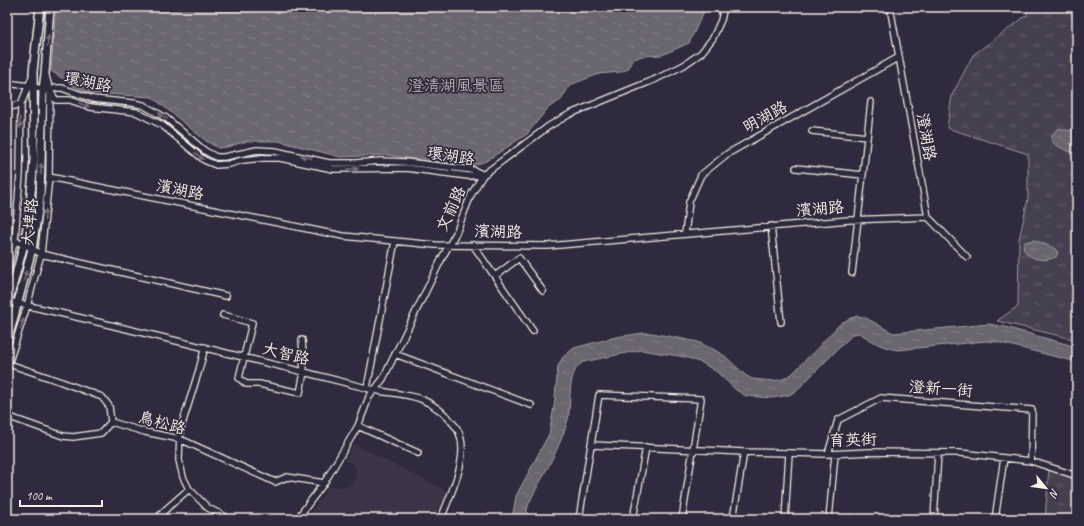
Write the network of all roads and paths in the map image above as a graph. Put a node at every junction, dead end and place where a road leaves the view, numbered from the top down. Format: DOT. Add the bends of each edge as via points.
graph roads {
  1 [pos="40,7"];
  2 [pos="50,7"];
  3 [pos="724,7"];
  4 [pos="890,7"];
  5 [pos="898,57"];
  6 [pos="7,83"];
  7 [pos="32,86"];
  8 [pos="46,90"];
  9 [pos="871,102"];
  10 [pos="21,104"];
  11 [pos="7,108"];
  12 [pos="182,131"];
  13 [pos="812,131"];
  14 [pos="176,137"];
  15 [pos="867,137"];
  16 [pos="796,168"];
  17 [pos="482,174"];
  18 [pos="863,175"];
  19 [pos="49,177"];
  20 [pos="928,217"];
  21 [pos="858,220"];
  22 [pos="771,226"];
  23 [pos="685,234"];
  24 [pos="7,238"];
  25 [pos="15,240"];
  26 [pos="395,241"];
  27 [pos="24,244"];
  28 [pos="449,245"];
  29 [pos="473,245"];
  30 [pos="32,249"];
  31 [pos="41,254"];
  32 [pos="967,257"];
  33 [pos="7,270"];
  34 [pos="852,273"];
  35 [pos="495,276"];
  36 [pos="543,291"];
  37 [pos="226,296"];
  38 [pos="8,303"];
  39 [pos="18,304"];
  40 [pos="27,306"];
  41 [pos="223,315"];
  42 [pos="781,322"];
  43 [pos="533,331"];
  44 [pos="302,340"];
  45 [pos="7,343"];
  46 [pos="205,347"];
  47 [pos="395,354"];
  48 [pos="245,358"];
  49 [pos="8,366"];
  50 [pos="304,372"];
  51 [pos="367,388"];
  52 [pos="374,390"];
  53 [pos="531,404"];
  54 [pos="7,416"];
  55 [pos="111,422"];
  56 [pos="358,426"];
  57 [pos="180,439"];
  58 [pos="592,445"];
  59 [pos="646,447"];
  60 [pos="692,449"];
  61 [pos="744,452"];
  62 [pos="418,453"];
  63 [pos="789,453"];
  64 [pos="938,453"];
  65 [pos="828,454"];
  66 [pos="835,454"];
  67 [pos="1004,458"];
  68 [pos="1031,461"];
  69 [pos="1077,476"];
  70 [pos="324,483"];
  71 [pos="189,489"];
  72 [pos="157,519"];
  73 [pos="230,519"];
  74 [pos="297,519"];
  75 [pos="441,519"];
  76 [pos="579,519"];
  77 [pos="633,519"];
  78 [pos="682,519"];
  79 [pos="732,519"];
  80 [pos="785,519"];
  81 [pos="829,519"];
  82 [pos="843,519"];
  83 [pos="852,519"];
  84 [pos="934,519"];
  85 [pos="995,519"];
  1 -- 7 [label="main road, 大埤路"];
  8 -- 2 [label="main road, 大埤路, one-way"];
  3 -- 17 [label="street, 文前路" via="713,38 700,53 684,65 570,114"];
  4 -- 5 [label="street, 澄湖路"];
  5 -- 20 [label="street, 澄湖路"];
  5 -- 23 [label="street, 明湖路" via="727,154 701,175 689,202"];
  6 -- 7 [label="street"];
  7 -- 8 [label="street"];
  7 -- 10 [label="street, 大埤路"];
  7 -- 27 [label="main road, 大埤路" via="34,159"];
  12 -- 8 [label="street, 環湖路, one-way" via="143,105 93,99 62,88"];
  8 -- 14 [label="street, 環湖路, one-way" via="56,100 70,100 90,107 136,112 162,125"];
  8 -- 19 [label="street, 大埤路"];
  30 -- 8 [label="main road, 大埤路, one-way" via="40,198"];
  9 -- 15 [label="street"];
  10 -- 11 [label="street"];
  10 -- 25 [label="street, 大埤路, one-way" via="20,174"];
  12 -- 14 [label="street"];
  17 -- 12 [label="street, 環湖路, one-way" via="473,170 405,162 329,162 275,151 257,150 224,158 216,157"];
  13 -- 15 [label="street"];
  14 -- 17 [label="street, 環湖路, one-way" via="204,160 216,165 243,160 280,158 333,169 406,168 466,176"];
  15 -- 18 [label="street"];
  16 -- 18 [label="street"];
  17 -- 28 [label="street, 文前路"];
  18 -- 21 [label="street"];
  19 -- 26 [label="street, 濱湖路" via="343,236"];
  31 -- 19 [label="street, 大埤路, one-way"];
  20 -- 21 [label="street, 濱湖路"];
  20 -- 32 [label="street"];
  21 -- 22 [label="street, 濱湖路"];
  21 -- 34 [label="street"];
  22 -- 23 [label="street, 濱湖路"];
  22 -- 42 [label="street"];
  23 -- 29 [label="street, 濱湖路" via="548,246"];
  24 -- 25 [label="street"];
  25 -- 27 [label="street"];
  25 -- 33 [label="street, 大埤路"];
  26 -- 28 [label="street, 濱湖路"];
  26 -- 51 [label="street"];
  27 -- 30 [label="street"];
  27 -- 38 [label="main road, 大埤路"];
  28 -- 29 [label="street, 濱湖路"];
  28 -- 47 [label="street, 文前路"];
  29 -- 35 [label="street"];
  30 -- 31 [label="street"];
  39 -- 30 [label="main road, 大埤路, one-way"];
  31 -- 37 [label="street"];
  31 -- 40 [label="street, 大埤路"];
  35 -- 36 [label="street" via="518,258"];
  35 -- 43 [label="street"];
  38 -- 39 [label="street, 大智路"];
  39 -- 40 [label="street, 大智路"];
  39 -- 45 [label="main road, 大埤路"];
  40 -- 46 [label="street, 大智路"];
  49 -- 40 [label="street, 大埤路, one-way"];
  41 -- 48 [label="street" via="252,323"];
  44 -- 50 [label="street"];
  46 -- 48 [label="street, 大智路"];
  46 -- 57 [label="street" via="180,431"];
  47 -- 52 [label="street, 文前路" via="383,379"];
  47 -- 53 [label="street"];
  48 -- 50 [label="street, 大智路"];
  48 -- 50 [label="street" via="239,378 246,384 259,384 300,393"];
  49 -- 55 [label="street" via="102,397 108,406"];
  50 -- 51 [label="street, 大智路"];
  51 -- 52 [label="street, 大智路"];
  52 -- 56 [label="street, 文前路"];
  52 -- 75 [label="street, 大智路" via="420,399 434,406 446,415 461,437 462,456 459,471"];
  54 -- 55 [label="street" via="64,436 101,433"];
  55 -- 57 [label="street, 鳥松路"];
  56 -- 62 [label="street"];
  56 -- 70 [label="street, 文前路"];
  57 -- 70 [label="street, 鳥松路" via="275,482 287,478"];
  57 -- 71 [label="street" via="179,460"];
  58 -- 59 [label="street, 育英街"];
  58 -- 60 [label="street" via="599,395 701,399"];
  58 -- 76 [label="street"];
  59 -- 60 [label="street, 育英街"];
  59 -- 77 [label="street"];
  60 -- 61 [label="street, 育英街"];
  60 -- 78 [label="street"];
  61 -- 63 [label="street, 育英街"];
  61 -- 79 [label="street"];
  63 -- 65 [label="street, 育英街"];
  63 -- 80 [label="street"];
  64 -- 66 [label="street, 育英街"];
  64 -- 67 [label="street, 育英街"];
  64 -- 84 [label="street"];
  65 -- 66 [label="street, 育英街"];
  65 -- 68 [label="street, 澄新一街" via="838,420 881,398 1032,410"];
  66 -- 81 [label="street"];
  67 -- 68 [label="street, 育英街"];
  67 -- 85 [label="street"];
  68 -- 69 [label="street, 育英街"];
  70 -- 74 [label="street, 文前路"];
  71 -- 72 [label="street"];
  71 -- 73 [label="street" via="208,508"];
  82 -- 83 [label="street"];
}
